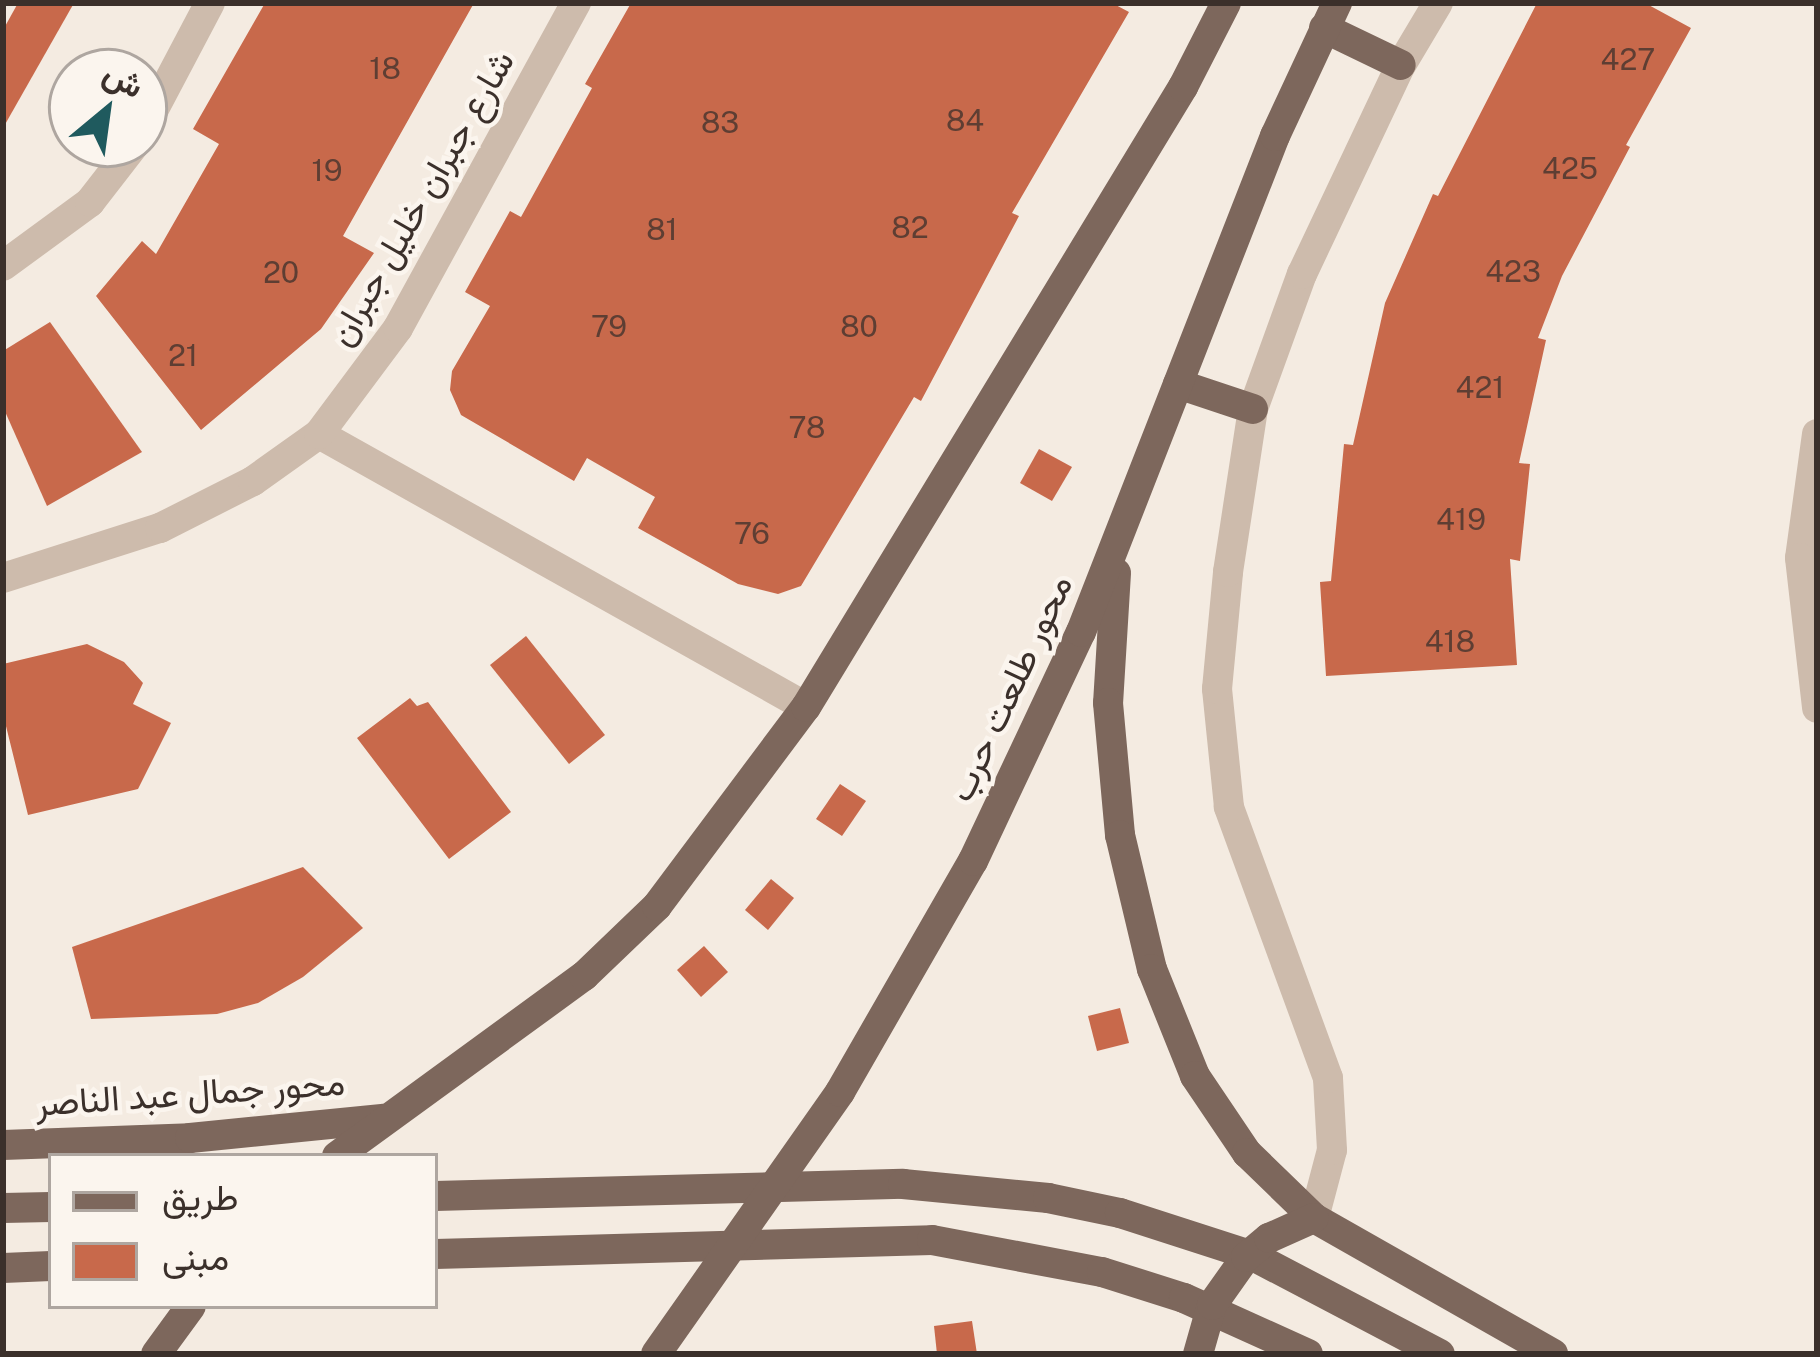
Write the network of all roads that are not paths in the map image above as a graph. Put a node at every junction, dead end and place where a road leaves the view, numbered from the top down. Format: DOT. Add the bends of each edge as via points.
graph roads {
  1 [pos="210,3"];
  2 [pos="576,3"];
  3 [pos="1226,3"];
  4 [pos="1438,3"];
  5 [pos="1330,15"];
  6 [pos="1401,65"];
  7 [pos="168,83"];
  8 [pos="116,168"];
  9 [pos="3,266"];
  10 [pos="1178,384"];
  11 [pos="1253,409"];
  12 [pos="319,434"];
  13 [pos="1817,434"];
  14 [pos="1129,515"];
  15 [pos="3,578"];
  16 [pos="806,707"];
  17 [pos="1817,708"];
  18 [pos="382,1119"];
  19 [pos="3,1145"];
  20 [pos="341,1153"];
  21 [pos="438,1196"];
  22 [pos="48,1207"];
  23 [pos="3,1208"];
  24 [pos="1314,1218"];
  25 [pos="438,1254"];
  26 [pos="48,1266"];
  27 [pos="3,1268"];
  28 [pos="188,1309"];
  29 [pos="156,1354"];
  30 [pos="656,1354"];
  31 [pos="1198,1354"];
  32 [pos="1308,1354"];
  33 [pos="1440,1354"];
  34 [pos="1553,1354"];
  1 -- 7 [label="street"];
  2 -- 12 [label="street, شارع جبران خليل جبران" via="398,328"];
  3 -- 16 [label="main road" via="1183,87"];
  4 -- 6 [label="street"];
  5 -- 6 [label="main road"];
  5 -- 10 [label="main road, محور طلعت حرب"];
  6 -- 11 [label="street" via="1302,274"];
  8 -- 9 [label="street" via="90,202"];
  10 -- 11 [label="main road"];
  10 -- 14 [label="main road, محور طلعت حرب"];
  11 -- 24 [label="street" via="1217,689 1229,807 1328,1078 1332,1150"];
  12 -- 15 [label="street, شارع جبران خليل جبران" via="253,481 160,528"];
  12 -- 16 [label="street"];
  13 -- 17 [label="street" via="1800,558"];
  14 -- 24 [label="main road" via="1115,576 1108,703 1133,903 1195,1076 1247,1153"];
  14 -- 30 [label="main road, محور طلعت حرب" via="1029,748 912,972 763,1209"];
  16 -- 18 [label="main road" via="657,906 584,976"];
  18 -- 19 [label="main road, محور جمال عبد الناصر"];
  18 -- 20 [label="main road"];
  21 -- 33 [label="main road" via="903,1184 1048,1198 1252,1256"];
  22 -- 23 [label="main road"];
  24 -- 31 [label="main road" via="1246,1257 1212,1305"];
  24 -- 34 [label="main road"];
  25 -- 32 [label="main road" via="932,1240 1102,1272 1184,1298"];
  26 -- 27 [label="main road"];
  28 -- 29 [label="main road"];
}
